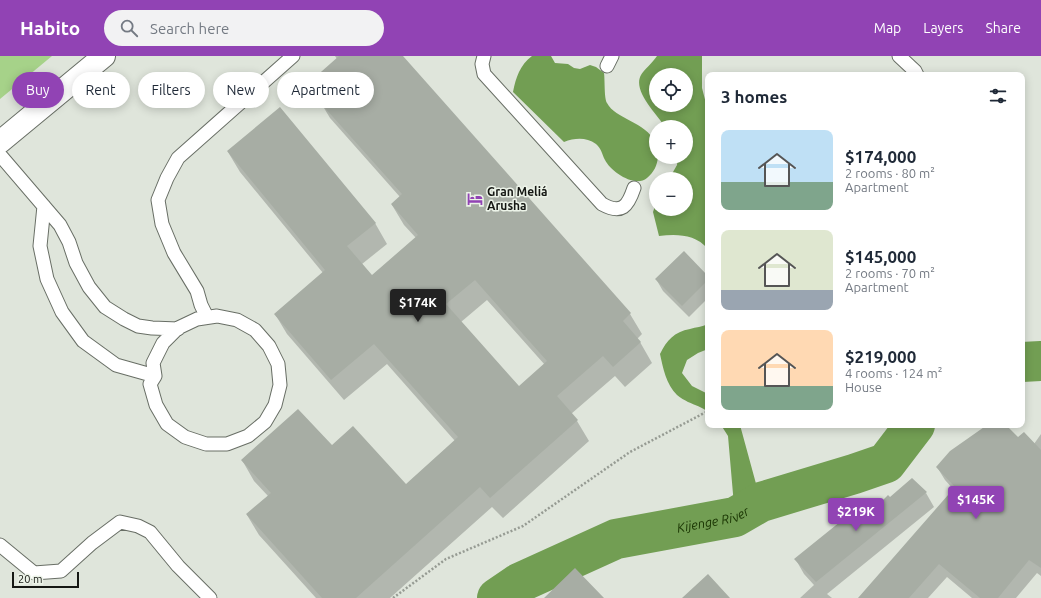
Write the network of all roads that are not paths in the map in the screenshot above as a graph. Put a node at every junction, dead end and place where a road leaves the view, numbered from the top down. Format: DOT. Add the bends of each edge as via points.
graph roads {
  1 [pos="104,56"];
  2 [pos="292,56"];
  3 [pos="484,56"];
  4 [pos="899,56"];
  5 [pos="916,72"];
  6 [pos="0,142"];
  7 [pos="0,155"];
  8 [pos="634,188"];
  9 [pos="44,206"];
  10 [pos="207,318"];
  11 [pos="178,329"];
  12 [pos="155,376"];
  13 [pos="0,545"];
  14 [pos="210,598"];
  1 -- 6 [label="main road"];
  2 -- 10 [label="lane" via="178,158 158,200 162,224 174,253 197,291"];
  3 -- 8 [label="lane" via="484,74 602,204 622,208 627,204"];
  4 -- 5 [label="lane"];
  7 -- 9 [label="lane"];
  9 -- 11 [label="lane" via="60,225 89,287 106,307 138,326"];
  9 -- 12 [label="lane" via="40,246 47,279 62,312 83,340 116,365"];
  10 -- 11 [label="lane" via="197,318"];
  10 -- 12 [label="lane" via="217,316 237,320 255,330 269,346 278,364 280,385 275,405 265,422 248,436 227,444 206,444 185,437 167,424 156,405 150,384"];
  11 -- 12 [label="lane" via="163,343 153,362"];
  13 -- 14 [label="lane" via="34,573 61,570 92,542 120,522 138,526 150,532 178,566"];
}
